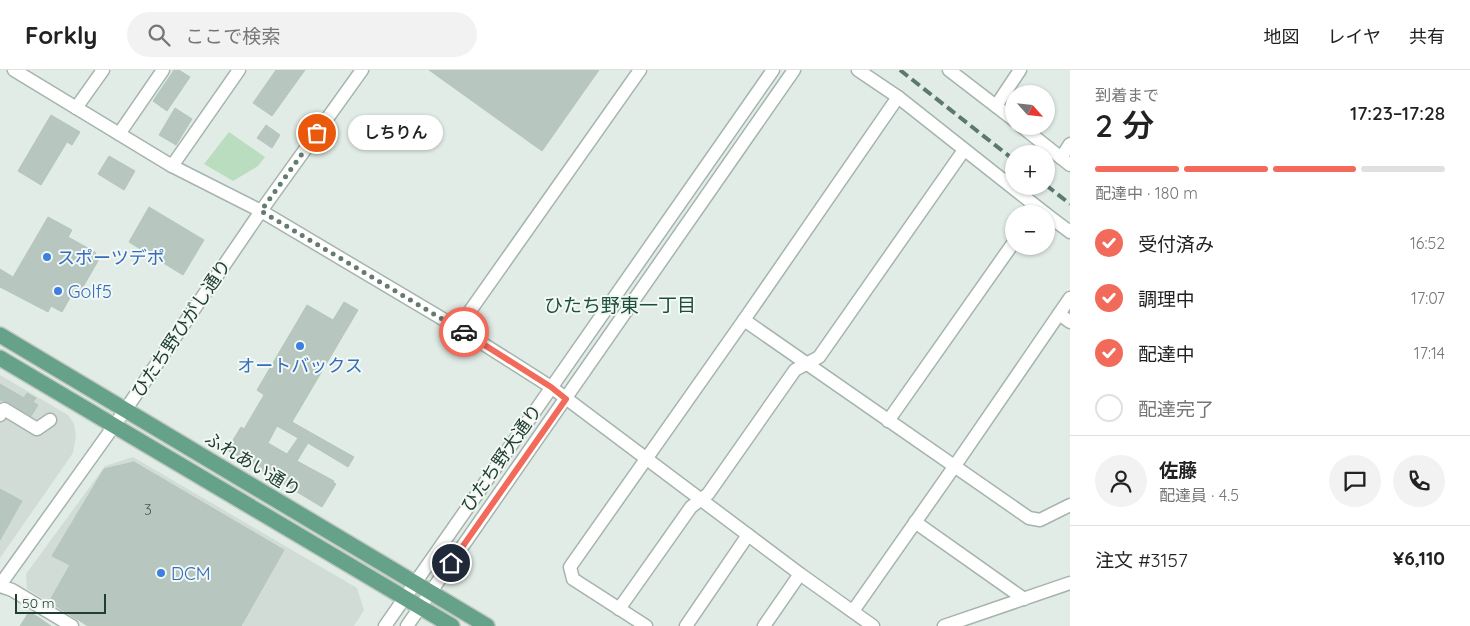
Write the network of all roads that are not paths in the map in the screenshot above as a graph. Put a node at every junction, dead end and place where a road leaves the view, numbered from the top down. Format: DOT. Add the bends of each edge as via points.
graph roads {
  1 [pos="14,70"];
  2 [pos="103,70"];
  3 [pos="163,70"];
  4 [pos="239,70"];
  5 [pos="362,70"];
  6 [pos="640,70"];
  7 [pos="773,70"];
  8 [pos="794,70"];
  9 [pos="858,70"];
  10 [pos="949,70"];
  11 [pos="1020,70"];
  12 [pos="898,97"];
  13 [pos="996,106"];
  14 [pos="76,108"];
  15 [pos="1005,113"];
  16 [pos="119,134"];
  17 [pos="1032,135"];
  18 [pos="1070,144"];
  19 [pos="964,150"];
  20 [pos="1065,161"];
  21 [pos="172,166"];
  22 [pos="1032,205"];
  23 [pos="261,211"];
  24 [pos="1055,222"];
  25 [pos="1070,232"];
  26 [pos="1005,255"];
  27 [pos="1070,298"];
  28 [pos="1059,314"];
  29 [pos="744,320"];
  30 [pos="1070,322"];
  31 [pos="458,328"];
  32 [pos="0,335"];
  33 [pos="0,358"];
  34 [pos="805,364"];
  35 [pos="551,387"];
  36 [pos="566,399"];
  37 [pos="126,409"];
  38 [pos="0,416"];
  39 [pos="50,420"];
  40 [pos="888,421"];
  41 [pos="114,426"];
  42 [pos="646,459"];
  43 [pos="954,467"];
  44 [pos="700,499"];
  45 [pos="1070,505"];
  46 [pos="915,522"];
  47 [pos="748,535"];
  48 [pos="800,574"];
  49 [pos="415,583"];
  50 [pos="1070,583"];
  51 [pos="0,586"];
  52 [pos="430,592"];
  53 [pos="404,598"];
  54 [pos="1024,599"];
  55 [pos="420,607"];
  56 [pos="619,609"];
  57 [pos="853,611"];
  58 [pos="72,626"];
  59 [pos="385,626"];
  60 [pos="407,626"];
  61 [pos="452,626"];
  62 [pos="487,626"];
  63 [pos="646,626"];
  64 [pos="686,626"];
  65 [pos="764,626"];
  66 [pos="873,626"];
  67 [pos="944,626"];
  1 -- 14 [label="street"];
  2 -- 14 [label="street"];
  3 -- 16 [label="street"];
  4 -- 21 [label="street"];
  5 -- 23 [label="street, ひたち野ひがし通り"];
  6 -- 31 [label="street"];
  7 -- 35 [label="street, ひたち野大通り"];
  8 -- 36 [label="street, ひたち野大通り"];
  9 -- 12 [label="street"];
  10 -- 13 [label="street"];
  11 -- 13 [label="street"];
  12 -- 19 [label="street"];
  12 -- 29 [label="street"];
  13 -- 15 [label="street"];
  14 -- 16 [label="street"];
  16 -- 21 [label="street"];
  17 -- 20 [label="street"];
  18 -- 20 [label="street"];
  19 -- 22 [label="street"];
  19 -- 34 [label="street" via="819,357"];
  21 -- 23 [label="street"];
  23 -- 31 [label="street"];
  23 -- 37 [label="street, ひたち野ひがし通り"];
  24 -- 25 [label="street"];
  26 -- 40 [label="street"];
  27 -- 28 [label="street"];
  28 -- 30 [label="street"];
  28 -- 43 [label="street"];
  29 -- 34 [label="street"];
  29 -- 42 [label="street"];
  31 -- 35 [label="street"];
  32 -- 37 [label="main road, ふれあい通り"];
  33 -- 41 [label="main road"];
  34 -- 40 [label="street"];
  34 -- 44 [label="street" via="796,370 708,494"];
  35 -- 36 [label="street"];
  35 -- 49 [label="street, ひたち野大通り"];
  36 -- 42 [label="street"];
  36 -- 52 [label="street, ひたち野大通り"];
  37 -- 41 [label="street, ひたち野ひがし通り"];
  37 -- 49 [label="main road, ふれあい通り"];
  38 -- 39 [label="street" via="4,409 37,429"];
  40 -- 43 [label="street"];
  41 -- 51 [label="street, ひたち野ひがし通り"];
  41 -- 53 [label="main road"];
  42 -- 44 [label="street"];
  42 -- 56 [label="street" via="570,567 574,579"];
  43 -- 45 [label="street" via="1029,518 1040,520"];
  43 -- 46 [label="street"];
  44 -- 47 [label="street"];
  44 -- 56 [label="street" via="691,507"];
  46 -- 54 [label="street"];
  46 -- 57 [label="street"];
  47 -- 48 [label="street"];
  47 -- 64 [label="street"];
  48 -- 57 [label="street"];
  48 -- 65 [label="street"];
  49 -- 52 [label="main road, ふれあい通り"];
  49 -- 53 [label="street, ひたち野大通り"];
  50 -- 54 [label="street"];
  51 -- 58 [label="street"];
  52 -- 55 [label="street, ひたち野大通り"];
  52 -- 62 [label="main road, ふれあい通り"];
  53 -- 55 [label="main road"];
  53 -- 59 [label="street, ひたち野大通り"];
  54 -- 67 [label="street"];
  55 -- 60 [label="street, ひたち野大通り"];
  55 -- 61 [label="main road"];
  56 -- 63 [label="street"];
  57 -- 66 [label="street"];
}
